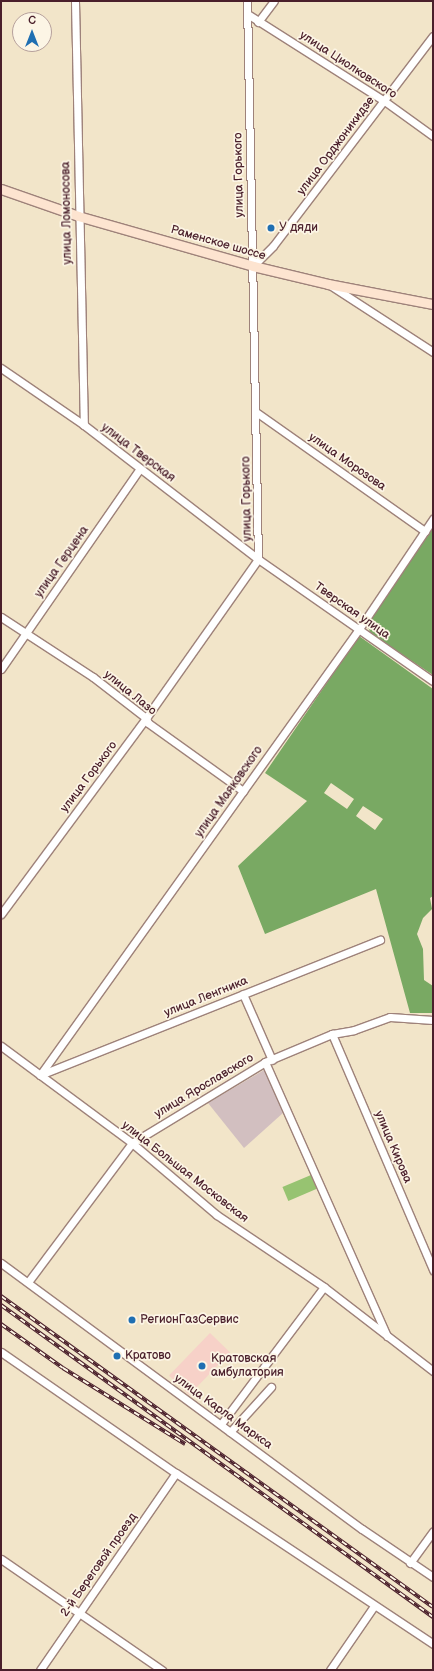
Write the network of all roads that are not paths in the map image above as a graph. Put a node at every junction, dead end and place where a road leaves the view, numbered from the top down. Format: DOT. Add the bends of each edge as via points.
graph roads {
  1 [pos="75,1"];
  2 [pos="247,1"];
  3 [pos="274,1"];
  4 [pos="249,15"];
  5 [pos="258,22"];
  6 [pos="433,36"];
  7 [pos="383,100"];
  8 [pos="433,136"];
  9 [pos="1,189"];
  10 [pos="78,216"];
  11 [pos="253,266"];
  12 [pos="328,284"];
  13 [pos="433,304"];
  14 [pos="433,352"];
  15 [pos="1,368"];
  16 [pos="256,412"];
  17 [pos="84,425"];
  18 [pos="140,468"];
  19 [pos="433,519"];
  20 [pos="425,531"];
  21 [pos="258,559"];
  22 [pos="1,617"];
  23 [pos="358,629"];
  24 [pos="26,634"];
  25 [pos="1,669"];
  26 [pos="433,681"];
  27 [pos="146,718"];
  28 [pos="243,791"];
  29 [pos="1,914"];
  30 [pos="380,940"];
  31 [pos="243,994"];
  32 [pos="433,1020"];
  33 [pos="332,1034"];
  34 [pos="1,1046"];
  35 [pos="268,1061"];
  36 [pos="40,1075"];
  37 [pos="132,1142"];
  38 [pos="1,1263"];
  39 [pos="433,1270"];
  40 [pos="28,1282"];
  41 [pos="324,1287"];
  42 [pos="388,1336"];
  43 [pos="1,1352"];
  44 [pos="433,1371"];
  45 [pos="271,1387"];
  46 [pos="221,1424"];
  47 [pos="230,1432"];
  48 [pos="176,1473"];
  49 [pos="433,1531"];
  50 [pos="1,1559"];
  51 [pos="410,1563"];
  52 [pos="433,1577"];
  53 [pos="374,1606"];
  54 [pos="79,1613"];
  55 [pos="432,1644"];
  56 [pos="40,1670"];
  57 [pos="162,1670"];
  58 [pos="330,1670"];
  1 -- 10 [label="street, улица Ломоносова"];
  2 -- 4 [label="street, улица Горького"];
  3 -- 5 [label="street"];
  4 -- 5 [label="street, улица Циолковского"];
  4 -- 11 [label="street, улица Горького"];
  5 -- 7 [label="street, улица Циолковского"];
  6 -- 7 [label="street, улица Орджоникидзе"];
  7 -- 8 [label="street, улица Циолковского"];
  7 -- 11 [label="street, улица Орджоникидзе" via="273,246"];
  9 -- 10 [label="main road, Раменское шоссе"];
  10 -- 11 [label="main road, Раменское шоссе"];
  10 -- 17 [label="street, улица Ломоносова"];
  11 -- 12 [label="main road, Раменское шоссе"];
  11 -- 16 [label="street, улица Горького"];
  12 -- 13 [label="main road, Раменское шоссе"];
  12 -- 14 [label="street"];
  15 -- 17 [label="street, улица Тверская"];
  16 -- 20 [label="street, улица Морозова"];
  16 -- 21 [label="street, улица Горького"];
  17 -- 18 [label="street, улица Тверская"];
  18 -- 21 [label="street, улица Тверская"];
  18 -- 24 [label="street, улица Герцена"];
  19 -- 20 [label="street, улица Маяковского"];
  20 -- 23 [label="street, улица Маяковского"];
  21 -- 23 [label="street, Тверская улица"];
  21 -- 27 [label="street, улица Горького"];
  22 -- 24 [label="street, улица Лазо"];
  23 -- 26 [label="street, Тверская улица"];
  23 -- 28 [label="street, улица Маяковского"];
  24 -- 25 [label="street, улица Герцена"];
  24 -- 27 [label="street, улица Лазо" via="94,678"];
  27 -- 28 [label="street, улица Лазо" via="148,723"];
  27 -- 29 [label="street, улица Горького"];
  28 -- 36 [label="street, улица Маяковского"];
  30 -- 31 [label="street, улица Ленгника"];
  31 -- 35 [label="street"];
  31 -- 36 [label="street, улица Ленгника"];
  32 -- 33 [label="street, улица Ярославского" via="390,1017 354,1030"];
  33 -- 35 [label="street, улица Ярославского"];
  33 -- 39 [label="street, улица Кирова"];
  34 -- 36 [label="street, улица Большая Московская"];
  35 -- 37 [label="street, улица Ярославского"];
  35 -- 42 [label="street"];
  36 -- 37 [label="street, улица Большая Московская"];
  37 -- 40 [label="street, улица Ярославского"];
  37 -- 41 [label="street, улица Большая Московская" via="217,1215"];
  38 -- 40 [label="street, улица Карла Маркса"];
  40 -- 46 [label="street, улица Карла Маркса"];
  41 -- 42 [label="street, улица Большая Московская"];
  41 -- 46 [label="street"];
  42 -- 44 [label="street, улица Большая Московская"];
  43 -- 48 [label="street"];
  45 -- 47 [label="street"];
  46 -- 47 [label="street, улица Карла Маркса"];
  47 -- 51 [label="street, улица Карла Маркса"];
  48 -- 53 [label="street"];
  48 -- 54 [label="street, 2-й Береговой проезд"];
  49 -- 51 [label="street"];
  50 -- 54 [label="street"];
  51 -- 52 [label="street, улица Карла Маркса"];
  53 -- 55 [label="street"];
  53 -- 58 [label="street"];
  54 -- 56 [label="street, 2-й Береговой проезд"];
  54 -- 57 [label="street"];
}
